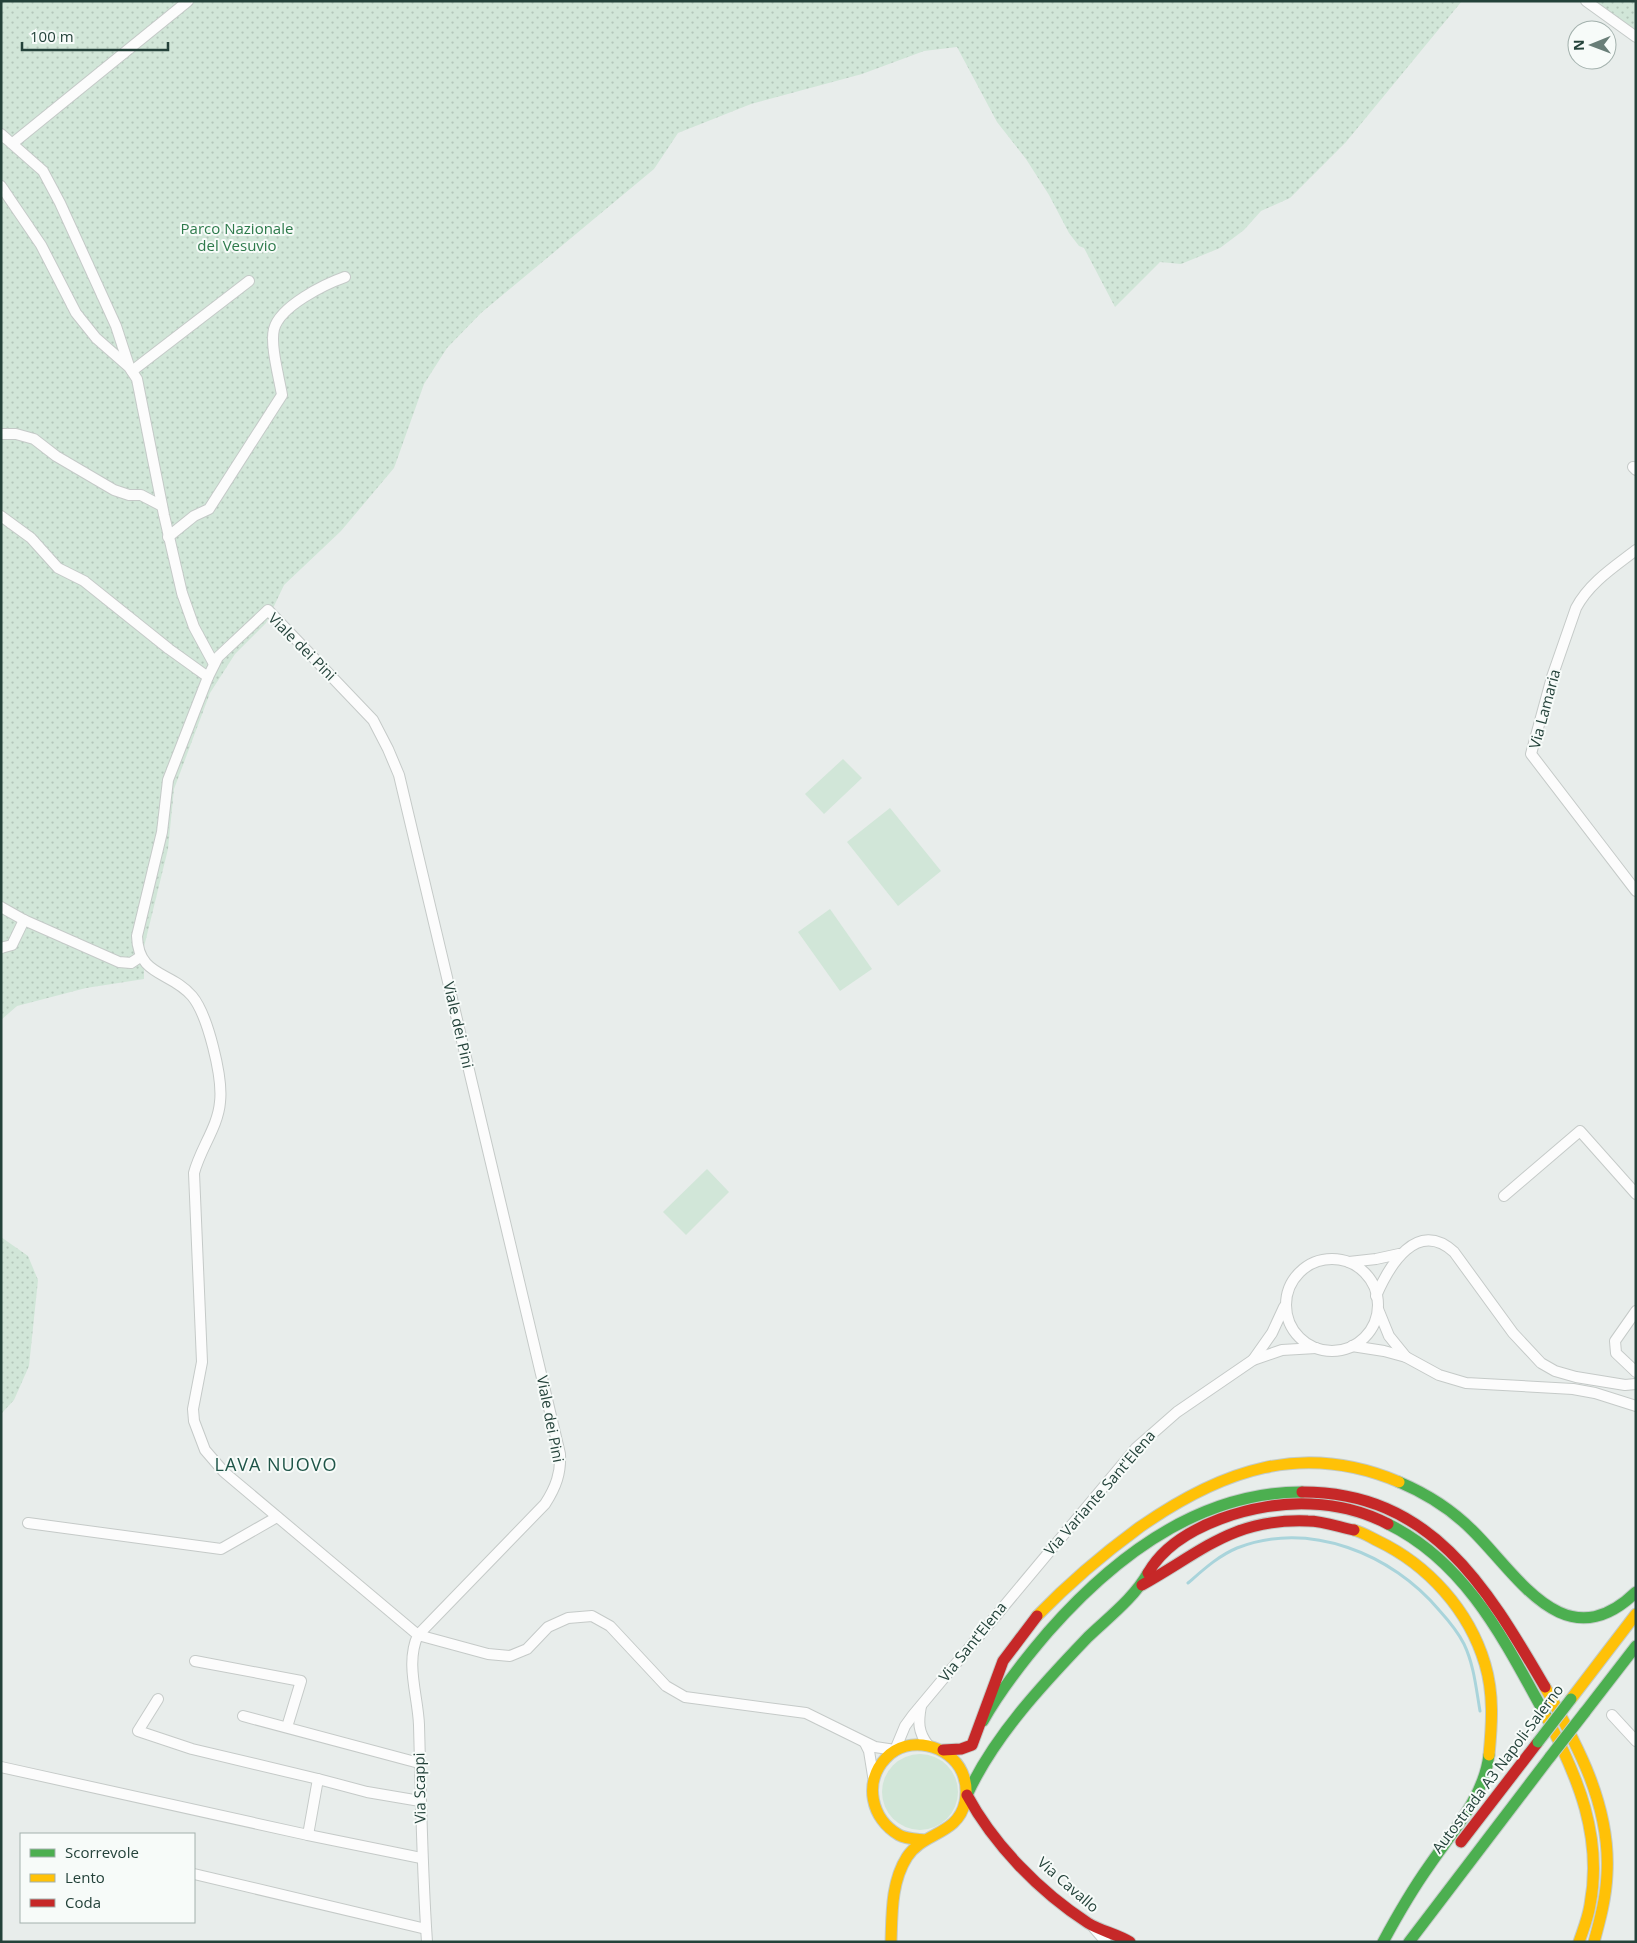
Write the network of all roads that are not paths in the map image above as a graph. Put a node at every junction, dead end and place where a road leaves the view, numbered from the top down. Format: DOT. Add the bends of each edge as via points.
graph roads {
  1 [pos="188,1"];
  2 [pos="1586,1"];
  3 [pos="1636,37"];
  4 [pos="1,134"];
  5 [pos="13,143"];
  6 [pos="1,186"];
  7 [pos="345,277"];
  8 [pos="249,281"];
  9 [pos="130,369"];
  10 [pos="1,434"];
  11 [pos="162,506"];
  12 [pos="1,516"];
  13 [pos="168,537"];
  14 [pos="1636,550"];
  15 [pos="214,664"];
  16 [pos="208,677"];
  17 [pos="1636,891"];
  18 [pos="1,907"];
  19 [pos="24,920"];
  20 [pos="1,948"];
  21 [pos="140,958"];
  22 [pos="1636,1194"];
  23 [pos="1504,1196"];
  24 [pos="1399,1254"];
  25 [pos="1347,1262"];
  26 [pos="1376,1296"];
  27 [pos="1286,1301"];
  28 [pos="1377,1308"];
  29 [pos="1636,1311"];
  30 [pos="1352,1346"];
  31 [pos="1316,1348"];
  32 [pos="1406,1357"];
  33 [pos="1253,1360"];
  34 [pos="1636,1372"];
  35 [pos="1636,1384"];
  36 [pos="1636,1406"];
  37 [pos="277,1516"];
  38 [pos="28,1523"];
  39 [pos="1026,1578"];
  40 [pos="1141,1586"];
  41 [pos="1636,1592"];
  42 [pos="1636,1614"];
  43 [pos="418,1635"];
  44 [pos="1636,1646"];
  45 [pos="195,1661"];
  46 [pos="158,1699"];
  47 [pos="921,1706"];
  48 [pos="244,1716"];
  49 [pos="1612,1716"];
  50 [pos="983,1721"];
  51 [pos="287,1727"];
  52 [pos="1636,1741"];
  53 [pos="865,1743"];
  54 [pos="928,1745"];
  55 [pos="895,1750"];
  56 [pos="943,1750"];
  57 [pos="419,1763"];
  58 [pos="1,1767"];
  59 [pos="874,1776"];
  60 [pos="318,1780"];
  61 [pos="1526,1789"];
  62 [pos="967,1795"];
  63 [pos="420,1801"];
  64 [pos="952,1827"];
  65 [pos="893,1833"];
  66 [pos="308,1835"];
  67 [pos="995,1837"];
  68 [pos="925,1840"];
  69 [pos="421,1858"];
  70 [pos="901,1867"];
  71 [pos="195,1874"];
  72 [pos="1092,1926"];
  73 [pos="426,1929"];
  74 [pos="427,1942"];
  75 [pos="892,1942"];
  76 [pos="1106,1942"];
  77 [pos="1130,1942"];
  78 [pos="1384,1942"];
  79 [pos="1409,1942"];
  80 [pos="1425,1942"];
  81 [pos="1580,1942"];
  82 [pos="1594,1942"];
  1 -- 5 [label="street"];
  2 -- 3 [label="street"];
  4 -- 5 [label="street"];
  5 -- 9 [label="street" via="43,171 116,326"];
  6 -- 9 [label="street" via="41,245 76,313 96,338"];
  7 -- 13 [label="street" via="317,288 278,320 273,341 282,395 209,509 194,516"];
  8 -- 9 [label="street"];
  9 -- 11 [label="street" via="137,379"];
  10 -- 11 [label="street" via="34,438 56,456 114,490 141,495"];
  11 -- 13 [label="street"];
  12 -- 16 [label="street" via="31,538 58,568 84,581"];
  13 -- 15 [label="street" via="194,627"];
  14 -- 17 [label="street, Via Lamaria" via="1600,578 1581,598 1552,677 1531,754"];
  15 -- 16 [label="street, Viale dei Pini"];
  15 -- 43 [label="street, Viale dei Pini" via="268,610 373,720 388,749 399,775 560,1454 558,1480 545,1504"];
  16 -- 21 [label="street, Viale dei Pini" via="168,780 162,832 137,936"];
  18 -- 19 [label="street"];
  19 -- 20 [label="street" via="12,944"];
  19 -- 21 [label="street" via="119,962 131,963"];
  21 -- 37 [label="street" via="192,996 205,1024 219,1080 220,1101 216,1120 194,1173 202,1362 193,1408 194,1422 205,1450 224,1472"];
  22 -- 23 [label="street" via="1580,1131"];
  24 -- 25 [label="street"];
  24 -- 26 [label="street"];
  24 -- 35 [label="street" via="1426,1241 1447,1246 1513,1333 1541,1363 1576,1377"];
  25 -- 26 [label="street" via="1366,1275"];
  25 -- 27 [label="street" via="1323,1260 1307,1267 1294,1278"];
  26 -- 28 [label="street"];
  27 -- 31 [label="street" via="1286,1313 1297,1335"];
  27 -- 33 [label="street, Via Variante Sant'Elena" via="1280,1319"];
  28 -- 30 [label="street" via="1370,1330"];
  28 -- 32 [label="street" via="1389,1336"];
  29 -- 34 [label="street" via="1615,1341 1616,1353"];
  30 -- 31 [label="street" via="1328,1351"];
  30 -- 32 [label="street"];
  31 -- 33 [label="street, Via Variante Sant'Elena" via="1282,1350"];
  32 -- 36 [label="street" via="1439,1376 1459,1381 1573,1389"];
  33 -- 39 [label="street, Via Variante Sant'Elena" via="1177,1412 1136,1448"];
  37 -- 38 [label="street" via="220,1549"];
  37 -- 43 [label="street"];
  39 -- 47 [label="street, Via Sant'Elena"];
  40 -- 62 [label="main road" via="1028,1702 979,1770"];
  40 -- 78 [label="main road" via="1233,1532 1258,1524 1302,1520 1345,1527 1386,1542 1420,1565 1460,1610 1478,1643 1490,1682 1493,1722 1488,1763 1475,1798 1460,1824 1429,1866"];
  40 -- 81 [label="main road" via="1152,1566 1184,1537 1232,1516 1277,1504 1320,1503 1359,1511 1383,1519 1428,1548 1461,1580 1488,1617 1542,1710 1585,1797 1593,1834 1595,1870 1591,1905"];
  41 -- 50 [label="main road" via="1616,1609 1604,1614 1587,1617 1558,1613 1533,1596 1471,1530 1430,1497 1408,1486 1356,1467 1306,1463 1261,1467 1226,1477 1188,1496 1092,1564 1011,1649 995,1675"];
  42 -- 78 [label="main road, Autostrada A3 Napoli-Salerno, bridge"];
  43 -- 53 [label="street" via="488,1654 510,1656 527,1649 548,1627 568,1618 592,1616 610,1626 666,1686 685,1698 806,1713"];
  43 -- 57 [label="street, Via Scappi" via="412,1653"];
  44 -- 61 [label="main road, bridge"];
  45 -- 51 [label="street" via="301,1681"];
  46 -- 60 [label="street" via="138,1731 192,1749"];
  47 -- 54 [label="street" via="918,1725"];
  47 -- 55 [label="street, Via Sant'Elena" via="905,1726"];
  48 -- 51 [label="street"];
  49 -- 52 [label="street"];
  50 -- 56 [label="main road" via="972,1745"];
  50 -- 82 [label="main road" via="1004,1685 1073,1603 1110,1570 1165,1531 1219,1506 1277,1491 1334,1492 1373,1502 1411,1519 1476,1576 1506,1620 1579,1750 1596,1790 1607,1838 1606,1897"];
  51 -- 57 [label="street"];
  53 -- 55 [label="street"];
  53 -- 59 [label="street"];
  54 -- 55 [label="main road" via="917,1744"];
  54 -- 56 [label="main road"];
  55 -- 59 [label="main road" via="886,1757"];
  56 -- 62 [label="main road" via="961,1768"];
  57 -- 63 [label="street, Via Scappi"];
  58 -- 66 [label="street"];
  59 -- 65 [label="main road" via="871,1786 874,1808"];
  60 -- 63 [label="street"];
  60 -- 66 [label="street"];
  61 -- 79 [label="main road"];
  61 -- 80 [label="main road" via="1490,1850"];
  62 -- 64 [label="main road" via="964,1810"];
  62 -- 67 [label="main road, Via Cavallo" via="976,1815"];
  63 -- 69 [label="street, Via Scappi"];
  64 -- 67 [label="main road" via="972,1826"];
  64 -- 68 [label="main road" via="937,1837"];
  65 -- 68 [label="main road" via="904,1838"];
  65 -- 70 [label="main road" via="899,1846"];
  66 -- 69 [label="street"];
  67 -- 72 [label="main road, Via Cavallo" via="1034,1878"];
  68 -- 70 [label="main road" via="907,1855"];
  69 -- 73 [label="street, Via Scappi"];
  70 -- 75 [label="main road" via="892,1909"];
  71 -- 73 [label="street"];
  72 -- 76 [label="street"];
  72 -- 77 [label="main road, Via Cavallo"];
  73 -- 74 [label="street, Via Scappi"];
}
